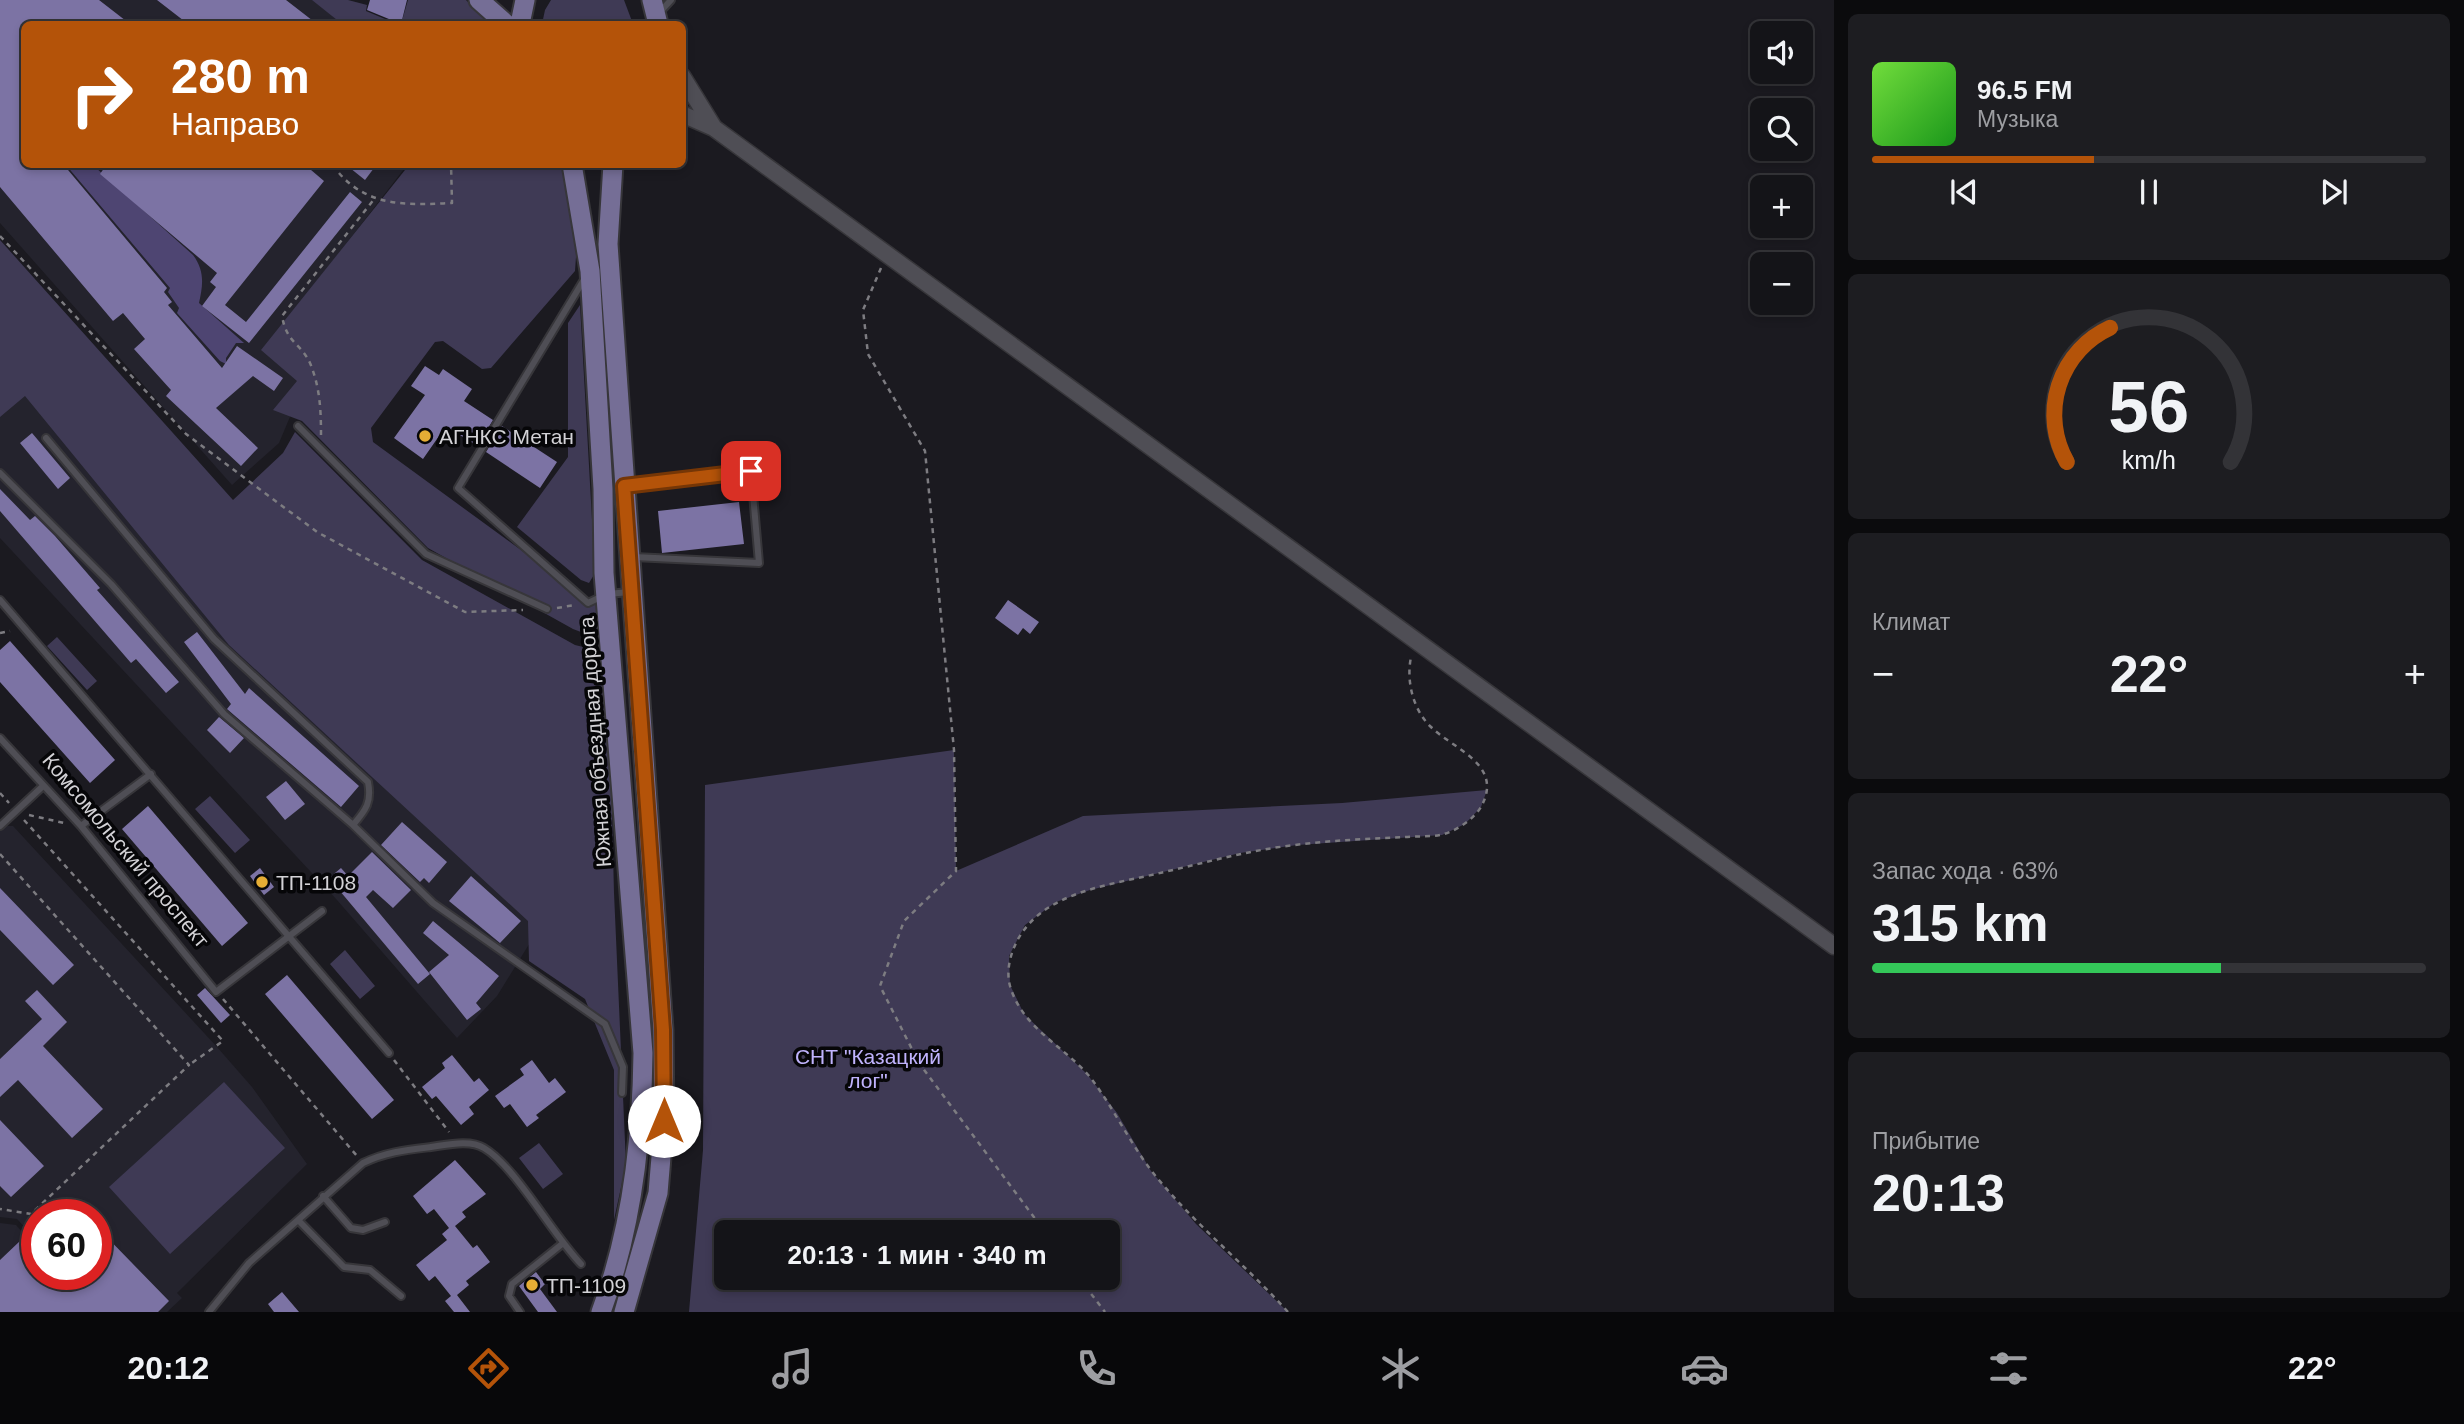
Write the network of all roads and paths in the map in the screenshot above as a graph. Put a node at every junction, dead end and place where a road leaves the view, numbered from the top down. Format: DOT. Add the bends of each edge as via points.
graph roads {
  1 [pos="479,0"];
  2 [pos="526,0"];
  3 [pos="503,21"];
  4 [pos="521,21"];
  5 [pos="686,82"];
  6 [pos="686,116"];
  7 [pos="686,124"];
  8 [pos="714,128"];
  9 [pos="451,168"];
  10 [pos="573,168"];
  11 [pos="613,168"];
  12 [pos="618,168"];
  13 [pos="340,173"];
  14 [pos="610,194"];
  15 [pos="375,198"];
  16 [pos="0,236"];
  17 [pos="886,256"];
  18 [pos="590,271"];
  19 [pos="298,426"];
  20 [pos="46,438"];
  21 [pos="321,449"];
  22 [pos="0,473"];
  23 [pos="624,486"];
  24 [pos="628,557"];
  25 [pos="631,592"];
  26 [pos="607,594"];
  27 [pos="0,600"];
  28 [pos="588,603"];
  29 [pos="547,610"];
  30 [pos="1415,640"];
  31 [pos="0,738"];
  32 [pos="151,774"];
  33 [pos="43,786"];
  34 [pos="0,793"];
  35 [pos="17,812"];
  36 [pos="353,825"];
  37 [pos="0,827"];
  38 [pos="81,827"];
  39 [pos="0,854"];
  40 [pos="322,911"];
  41 [pos="288,937"];
  42 [pos="1834,946"];
  43 [pos="216,992"];
  44 [pos="388,1053"];
  45 [pos="189,1065"];
  46 [pos="622,1093"];
  47 [pos="458,1143"];
  48 [pos="363,1163"];
  49 [pos="324,1196"];
  50 [pos="0,1209"];
  51 [pos="1036,1220"];
  52 [pos="299,1222"];
  53 [pos="385,1222"];
  54 [pos="562,1244"];
  55 [pos="581,1264"];
  56 [pos="1088,1290"];
  57 [pos="401,1296"];
  58 [pos="209,1312"];
  59 [pos="520,1312"];
  60 [pos="601,1312"];
  61 [pos="624,1312"];
  62 [pos="1105,1312"];
  63 [pos="1288,1312"];
  1 -- 3 [label="main road"];
  2 -- 4 [label="main road"];
  5 -- 8 [label="street"];
  6 -- 8 [label="street"];
  7 -- 8 [label="street"];
  8 -- 17 [label="street"];
  9 -- 15 [label="path" via="452,203 401,205"];
  10 -- 18 [label="main road, Южная объездная дорога"];
  11 -- 14 [label="main road"];
  12 -- 14 [label="street"];
  13 -- 15 [label="path"];
  14 -- 23 [label="main road" via="608,244"];
  15 -- 21 [label="path" via="282,316 286,335 309,361 321,398"];
  16 -- 29 [label="path" via="186,434 317,532 465,612"];
  17 -- 30 [label="street"];
  17 -- 51 [label="path" via="863,310 867,354 925,451 954,750 956,871 904,921 880,986 919,1063"];
  18 -- 26 [label="main road, Южная объездная дорога"];
  18 -- 28 [label="lane" via="458,488"];
  19 -- 21 [label="lane"];
  20 -- 36 [label="lane" via="214,639 368,782 368,807"];
  21 -- 29 [label="lane" via="426,554"];
  22 -- 36 [label="lane" via="111,584 224,714"];
  23 -- 24 [label="main road"];
  23 -- 24 [label="lane" via="751,471 759,563"];
  24 -- 25 [label="main road"];
  25 -- 26 [label="lane"];
  25 -- 61 [label="main road" via="663,1030 664,1121 658,1193"];
  26 -- 28 [label="lane"];
  26 -- 60 [label="main road, Южная объездная дорога" via="643,1054 643,1122 632,1196"];
  27 -- 32 [label="lane"];
  28 -- 29 [label="path"];
  30 -- 42 [label="street"];
  30 -- 63 [label="path" via="1410,664 1417,711 1431,728 1484,770 1484,799 1465,824 1442,835 1240,853 1090,890 1056,902 1025,925 1009,956 1010,985 1024,1014 1087,1074 1117,1113 1151,1171 1196,1224"];
  31 -- 33 [label="lane, Комсомольский проспект"];
  32 -- 38 [label="lane"];
  32 -- 41 [label="lane"];
  33 -- 35 [label="lane"];
  33 -- 38 [label="lane, Комсомольский проспект"];
  34 -- 35 [label="path"];
  35 -- 37 [label="lane"];
  35 -- 38 [label="path"];
  35 -- 45 [label="path" via="223,1041"];
  36 -- 46 [label="lane" via="433,903 605,1024 623,1067"];
  38 -- 43 [label="lane, Комсомольский проспект"];
  39 -- 45 [label="path"];
  40 -- 41 [label="lane"];
  41 -- 43 [label="lane"];
  41 -- 44 [label="lane"];
  43 -- 48 [label="path"];
  44 -- 47 [label="path"];
  45 -- 50 [label="path" via="31,1214"];
  47 -- 48 [label="lane" via="385,1152"];
  47 -- 54 [label="lane" via="483,1146 508,1171"];
  48 -- 49 [label="lane"];
  49 -- 52 [label="lane"];
  49 -- 53 [label="lane" via="351,1228 363,1230"];
  52 -- 57 [label="lane" via="345,1267 370,1270"];
  52 -- 58 [label="lane" via="249,1263"];
  54 -- 55 [label="lane"];
  54 -- 59 [label="lane" via="512,1284 509,1296"];
  56 -- 62 [label="path"];
}
